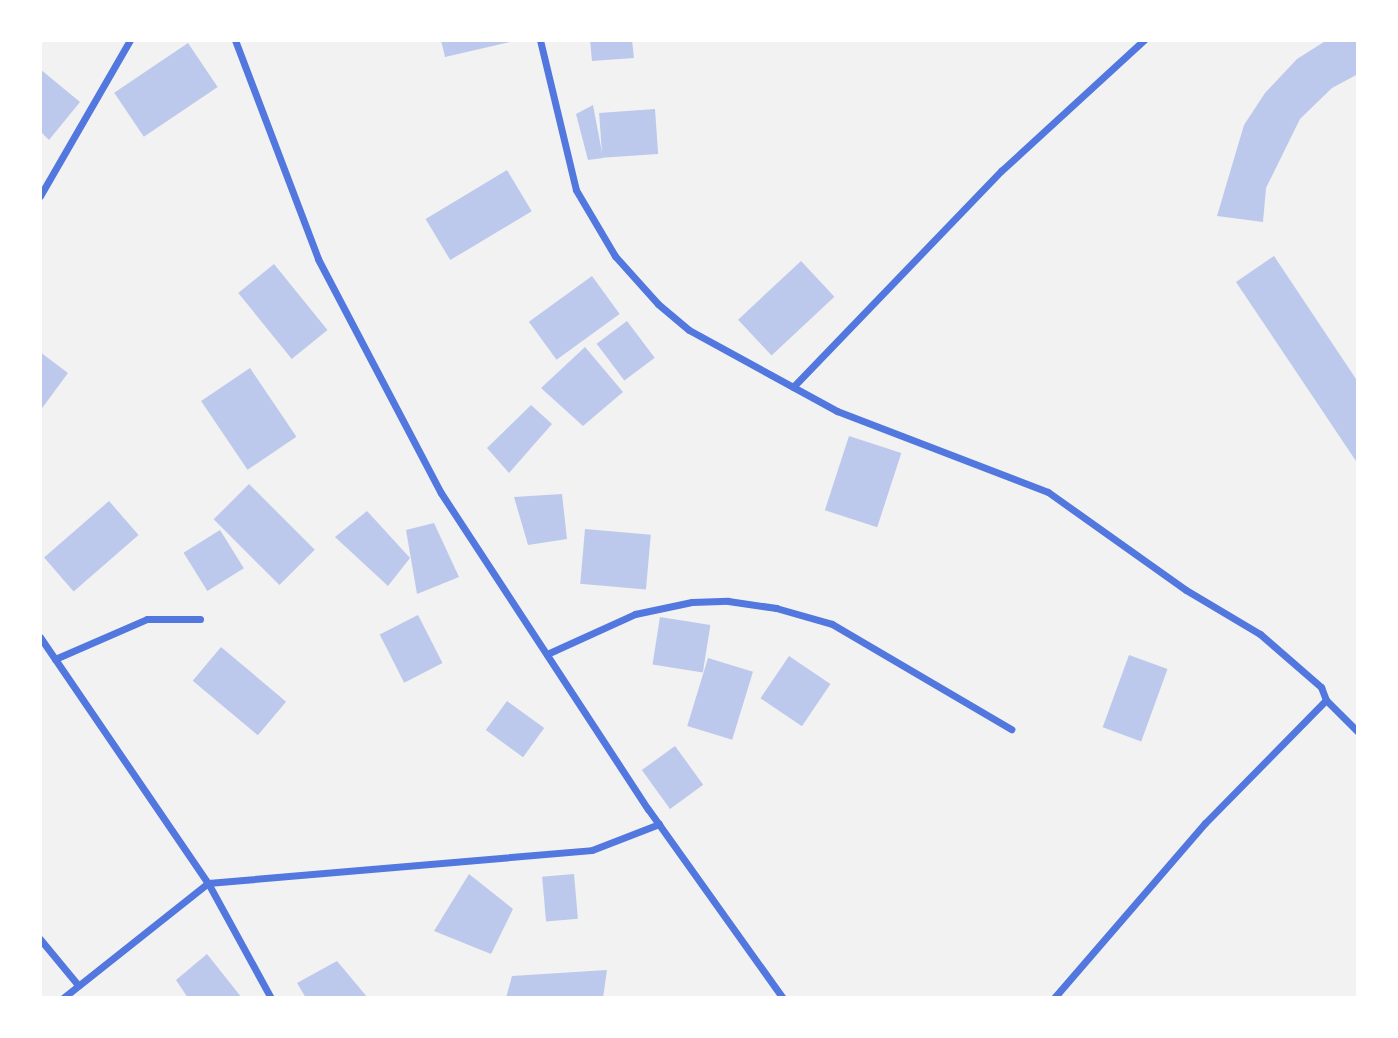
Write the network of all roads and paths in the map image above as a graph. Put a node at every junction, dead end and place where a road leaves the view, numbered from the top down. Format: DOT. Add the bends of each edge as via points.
graph roads {
  1 [pos="130,40"];
  2 [pos="234,40"];
  3 [pos="540,40"];
  4 [pos="1144,40"];
  5 [pos="40,196"];
  6 [pos="793,387"];
  7 [pos="200,619"];
  8 [pos="40,637"];
  9 [pos="547,654"];
  10 [pos="55,659"];
  11 [pos="1326,700"];
  12 [pos="1011,729"];
  13 [pos="1358,732"];
  14 [pos="659,824"];
  15 [pos="208,883"];
  16 [pos="40,939"];
  17 [pos="78,985"];
  18 [pos="63,998"];
  19 [pos="271,998"];
  20 [pos="783,998"];
  21 [pos="1054,998"];
  1 -- 5 [label="street"];
  2 -- 9 [label="street" via="318,259 441,493"];
  3 -- 6 [label="street" via="576,190 615,256 658,304 690,330"];
  4 -- 6 [label="street" via="1001,171"];
  6 -- 11 [label="street" via="837,411 1048,492 1186,590 1260,634 1312,676"];
  7 -- 10 [label="street" via="146,619"];
  8 -- 10 [label="street"];
  9 -- 12 [label="street" via="635,614 680,604 729,601 776,608 832,624"];
  9 -- 14 [label="street"];
  10 -- 15 [label="street"];
  11 -- 13 [label="street"];
  11 -- 21 [label="street" via="1205,823"];
  14 -- 15 [label="street" via="592,849"];
  14 -- 20 [label="street"];
  15 -- 17 [label="street"];
  15 -- 19 [label="street"];
  16 -- 17 [label="street"];
  17 -- 18 [label="street"];
}
